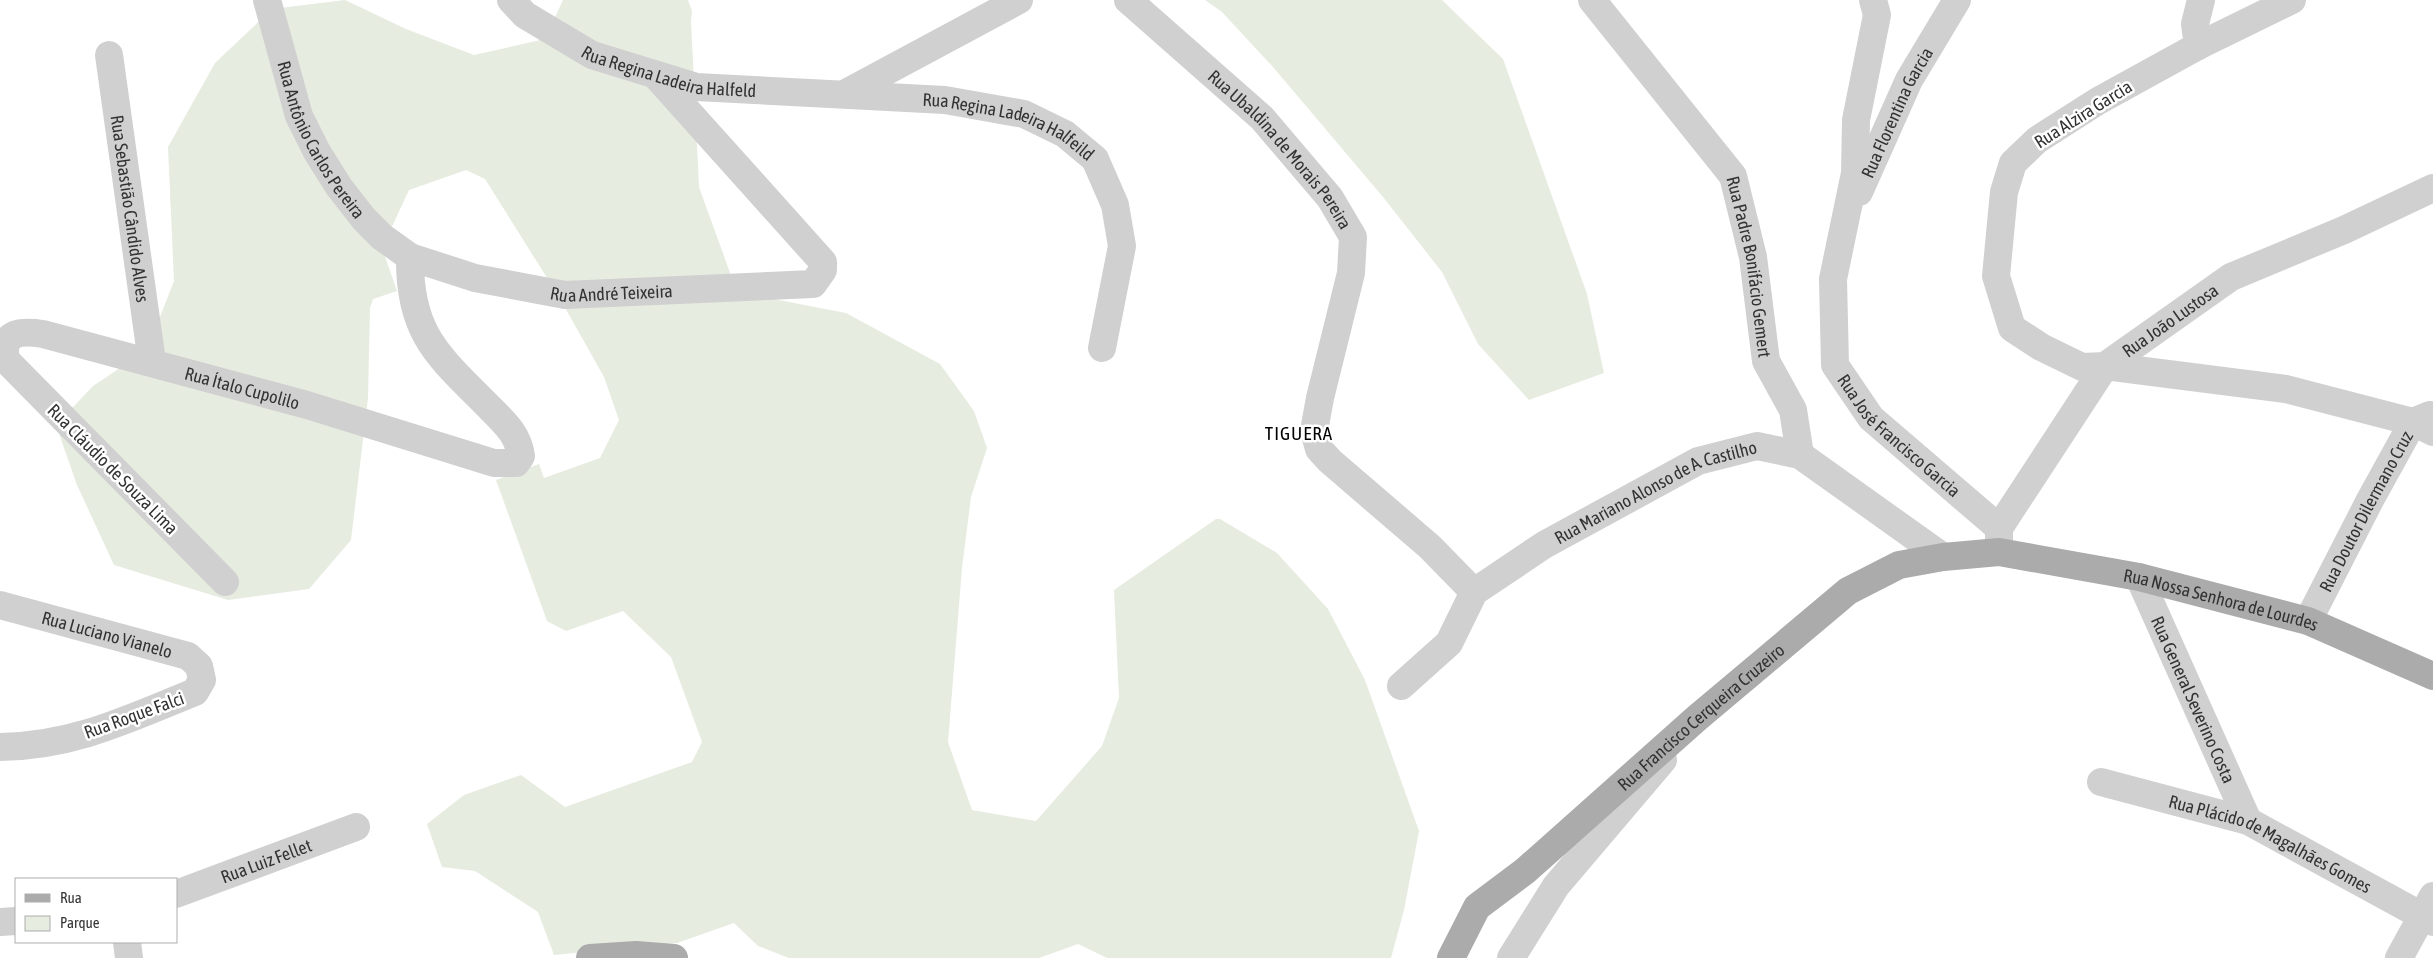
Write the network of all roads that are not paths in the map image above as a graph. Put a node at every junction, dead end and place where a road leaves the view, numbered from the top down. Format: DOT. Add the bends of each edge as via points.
graph roads {
  1 [pos="267,0"];
  2 [pos="511,0"];
  3 [pos="1019,0"];
  4 [pos="1128,0"];
  5 [pos="1592,0"];
  6 [pos="1873,0"];
  7 [pos="1957,0"];
  8 [pos="2201,0"];
  9 [pos="2292,0"];
  10 [pos="2198,46"];
  11 [pos="109,55"];
  12 [pos="656,76"];
  13 [pos="842,95"];
  14 [pos="2433,188"];
  15 [pos="1842,230"];
  16 [pos="410,257"];
  17 [pos="1102,348"];
  18 [pos="3,354"];
  19 [pos="152,362"];
  20 [pos="2105,366"];
  21 [pos="2426,423"];
  22 [pos="1800,455"];
  23 [pos="1999,540"];
  24 [pos="1943,557"];
  25 [pos="2139,577"];
  26 [pos="225,582"];
  27 [pos="1474,592"];
  28 [pos="0,605"];
  29 [pos="2308,621"];
  30 [pos="2433,676"];
  31 [pos="202,680"];
  32 [pos="1401,686"];
  33 [pos="1698,718"];
  34 [pos="0,747"];
  35 [pos="2101,782"];
  36 [pos="2248,822"];
  37 [pos="356,827"];
  38 [pos="178,893"];
  39 [pos="2430,911"];
  40 [pos="15,921"];
  41 [pos="0,922"];
  42 [pos="127,943"];
  43 [pos="129,958"];
  44 [pos="590,958"];
  45 [pos="674,958"];
  46 [pos="1451,958"];
  47 [pos="1511,958"];
  48 [pos="2399,958"];
  1 -- 16 [label="street, Rua Antônio Carlos Pereira" via="299,116 317,152 364,219"];
  2 -- 12 [label="street, Rua Regina Ladeira Halfeld" via="524,15 592,55"];
  3 -- 13 [label="street"];
  4 -- 27 [label="street, Rua Ubaldina de Morais Pereira" via="1262,118 1330,198 1349,229 1353,237 1351,273 1318,406 1314,432 1319,449 1430,547"];
  5 -- 22 [label="street, Rua Padre Bonifácio Gemert" via="1734,176 1753,257 1766,361 1793,410"];
  6 -- 15 [label="street, Rua José Francisco Garcia" via="1877,14 1856,120 1855,173"];
  7 -- 15 [label="street, Rua Florentina Garcia" via="1909,80"];
  8 -- 10 [label="street" via="2195,24"];
  9 -- 10 [label="street, Rua Alzira Garcia"];
  10 -- 20 [label="street, Rua Alzira Garcia" via="2098,101 2037,140 2013,163 2004,192 1996,276 2012,328 2082,367"];
  11 -- 19 [label="street, Rua Sebastião Cândido Alves"];
  12 -- 13 [label="street, Rua Regina Ladeira Halfeld" via="696,87"];
  12 -- 16 [label="street, Rua André Teixeira" via="823,262 823,270 812,284 566,295 475,278"];
  13 -- 17 [label="street, Rua Regina Ladeira Halfeild" via="945,100 1024,114 1065,134 1095,159 1115,205 1122,246"];
  14 -- 20 [label="street, Rua João Lustosa" via="2344,230 2231,277"];
  15 -- 23 [label="street, Rua José Francisco Garcia" via="1833,279 1835,365 1871,418"];
  16 -- 19 [label="street, Rua Ítalo Cupolilo" via="412,301 426,337 452,371 517,438 520,460 509,464 494,463 307,405"];
  18 -- 19 [label="street, Rua Ítalo Cupolilo" via="4,341 9,336 24,332"];
  18 -- 26 [label="street, Rua Cláudio de Souza Lima" via="34,390"];
  20 -- 21 [label="street, Rua Alzira Garcia" via="2286,389"];
  20 -- 23 [label="street, Rua João Lustosa"];
  21 -- 29 [label="street, Rua Doutor Dilermano Cruz" via="2370,500"];
  22 -- 24 [label="street, Rua Mariano Alonso de A. Castilho"];
  22 -- 27 [label="street, Rua Mariano Alonso de A. Castilho" via="1757,446 1698,461 1544,545"];
  23 -- 24 [label="main road, Rua Francisco Cerqueira Cruzeiro"];
  23 -- 25 [label="main road, Rua Nossa Senhora de Lourdes"];
  24 -- 33 [label="main road, Rua Francisco Cerqueira Cruzeiro" via="1899,565 1848,591"];
  25 -- 29 [label="main road, Rua Nossa Senhora de Lourdes"];
  25 -- 36 [label="street, Rua General Severino Costa"];
  27 -- 32 [label="street" via="1449,644"];
  28 -- 31 [label="street, Rua Luciano Vianelo" via="188,656 199,666"];
  29 -- 30 [label="main road, Rua Nossa Senhora de Lourdes"];
  31 -- 34 [label="street, Rua Roque Falci" via="195,692 99,732 33,746"];
  33 -- 46 [label="main road, Rua Francisco Cerqueira Cruzeiro" via="1525,871 1477,907"];
  33 -- 47 [label="street" via="1556,886"];
  35 -- 36 [label="street, Rua Plácido de Magalhães Gomes"];
  36 -- 39 [label="street, Rua Plácido de Magalhães Gomes"];
  37 -- 38 [label="street, Rua Luiz Fellet"];
  39 -- 48 [label="street"];
  40 -- 41 [label="street"];
  42 -- 43 [label="street"];
  44 -- 45 [label="main road" via="636,954"];
}
